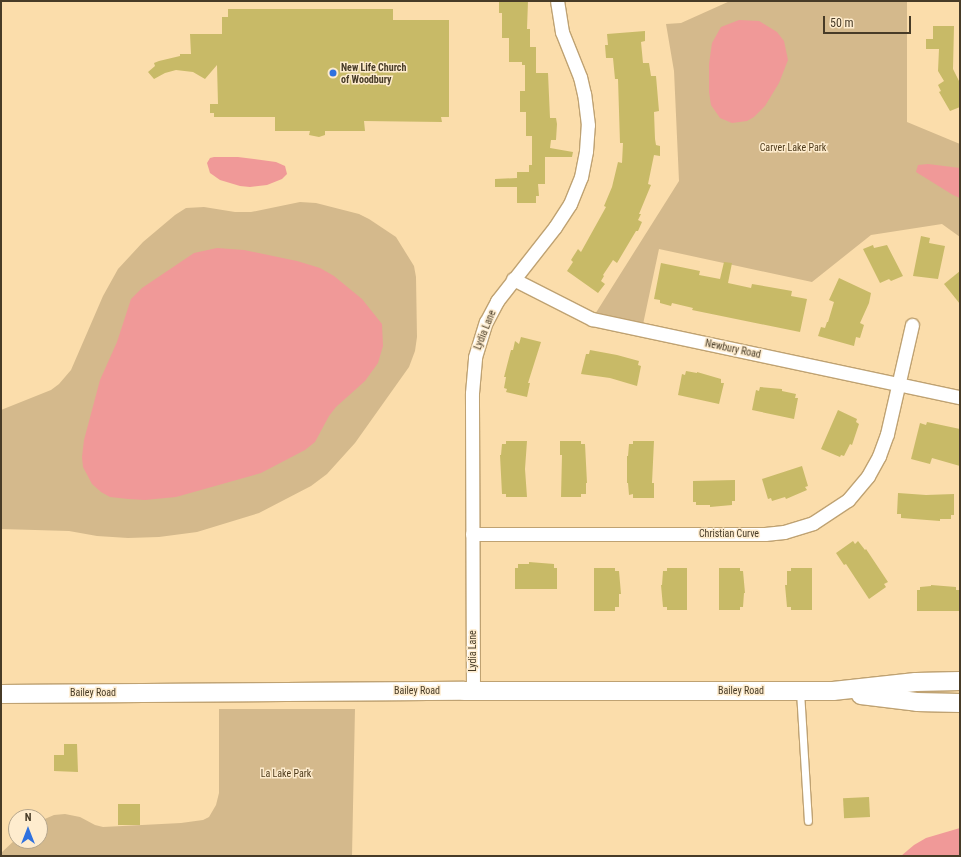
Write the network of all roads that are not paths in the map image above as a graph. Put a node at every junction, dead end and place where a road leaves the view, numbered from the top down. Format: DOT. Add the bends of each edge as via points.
graph roads {
  1 [pos="558,1"];
  2 [pos="513,279"];
  3 [pos="912,325"];
  4 [pos="899,384"];
  5 [pos="960,397"];
  6 [pos="472,534"];
  7 [pos="960,681"];
  8 [pos="473,691"];
  9 [pos="800,691"];
  10 [pos="833,691"];
  11 [pos="1,694"];
  12 [pos="960,703"];
  13 [pos="808,821"];
  1 -- 2 [label="street, Lydia Lane" via="562,32 584,94 588,125 586,151 581,177 564,214"];
  2 -- 4 [label="street, Newbury Road" via="592,319"];
  2 -- 6 [label="street, Lydia Lane" via="486,322 475,357 472,393"];
  3 -- 4 [label="street, Christian Curve"];
  4 -- 5 [label="street, Newbury Road"];
  4 -- 6 [label="street, Christian Curve" via="885,442 868,476 848,500 813,523 784,532 765,534"];
  6 -- 8 [label="street, Lydia Lane"];
  7 -- 10 [label="main road, Bailey Road" via="916,682"];
  8 -- 9 [label="main road, Bailey Road"];
  8 -- 11 [label="main road, Bailey Road"];
  9 -- 10 [label="main road, Bailey Road"];
  9 -- 13 [label="lane"];
  10 -- 12 [label="main road, Bailey Road" via="917,702"];
}
